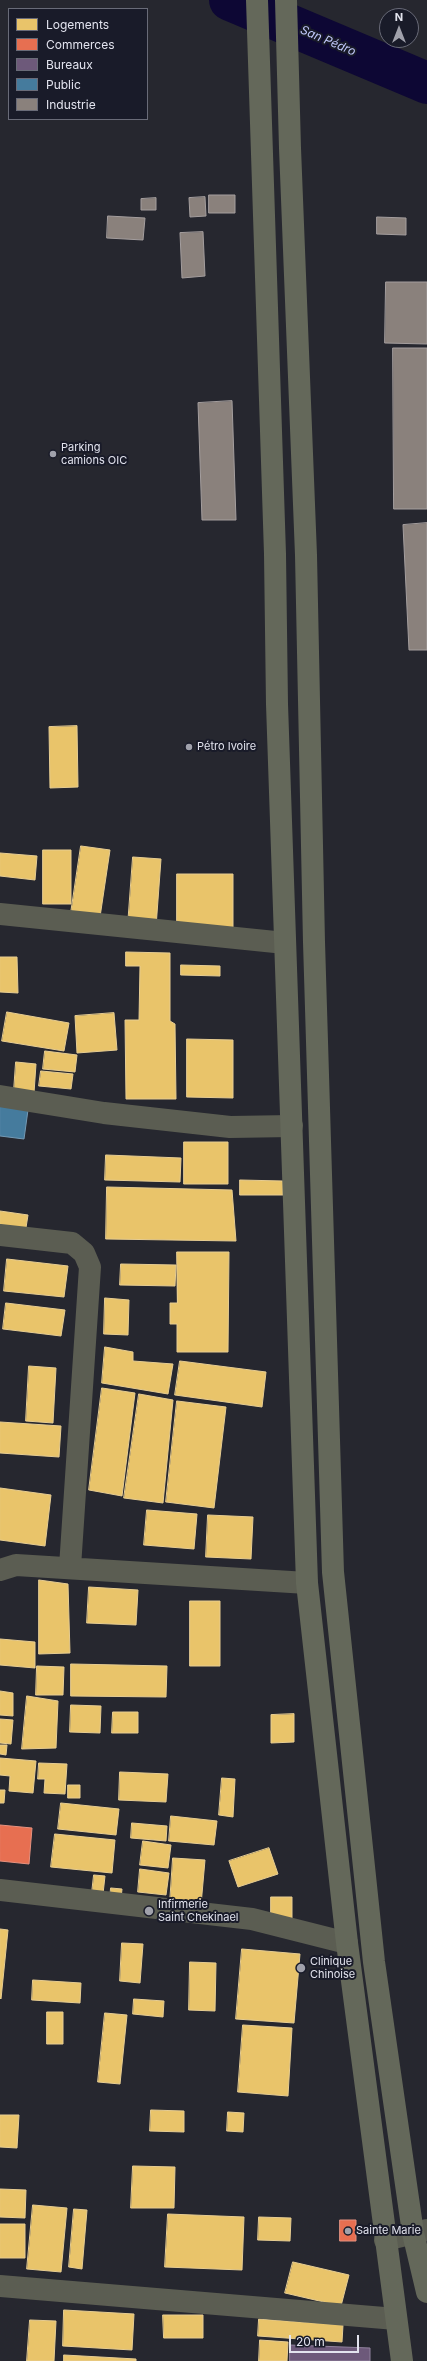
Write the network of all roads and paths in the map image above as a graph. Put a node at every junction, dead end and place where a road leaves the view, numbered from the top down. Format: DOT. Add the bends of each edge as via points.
graph roads {
  1 [pos="257,0"];
  2 [pos="286,0"];
  3 [pos="0,914"];
  4 [pos="285,943"];
  5 [pos="0,1096"];
  6 [pos="292,1126"];
  7 [pos="0,1235"];
  8 [pos="70,1567"];
  9 [pos="0,1570"];
  10 [pos="307,1583"];
  11 [pos="0,1890"];
  12 [pos="347,1944"];
  13 [pos="420,2231"];
  14 [pos="385,2240"];
  15 [pos="0,2286"];
  16 [pos="427,2292"];
  17 [pos="396,2319"];
  18 [pos="402,2361"];
  1 -- 4 [label="main road"];
  2 -- 13 [label="main road" via="306,555 333,1572 374,1962"];
  3 -- 4 [label="street"];
  4 -- 6 [label="main road"];
  5 -- 6 [label="street" via="104,1113 222,1126"];
  6 -- 10 [label="main road"];
  7 -- 8 [label="street" via="72,1243 84,1253 90,1267"];
  8 -- 9 [label="street" via="16,1564"];
  8 -- 10 [label="street"];
  10 -- 12 [label="main road"];
  11 -- 12 [label="street" via="252,1919"];
  12 -- 14 [label="main road"];
  13 -- 14 [label="street"];
  13 -- 16 [label="main road"];
  14 -- 17 [label="main road"];
  15 -- 17 [label="street"];
  17 -- 18 [label="main road"];
}
